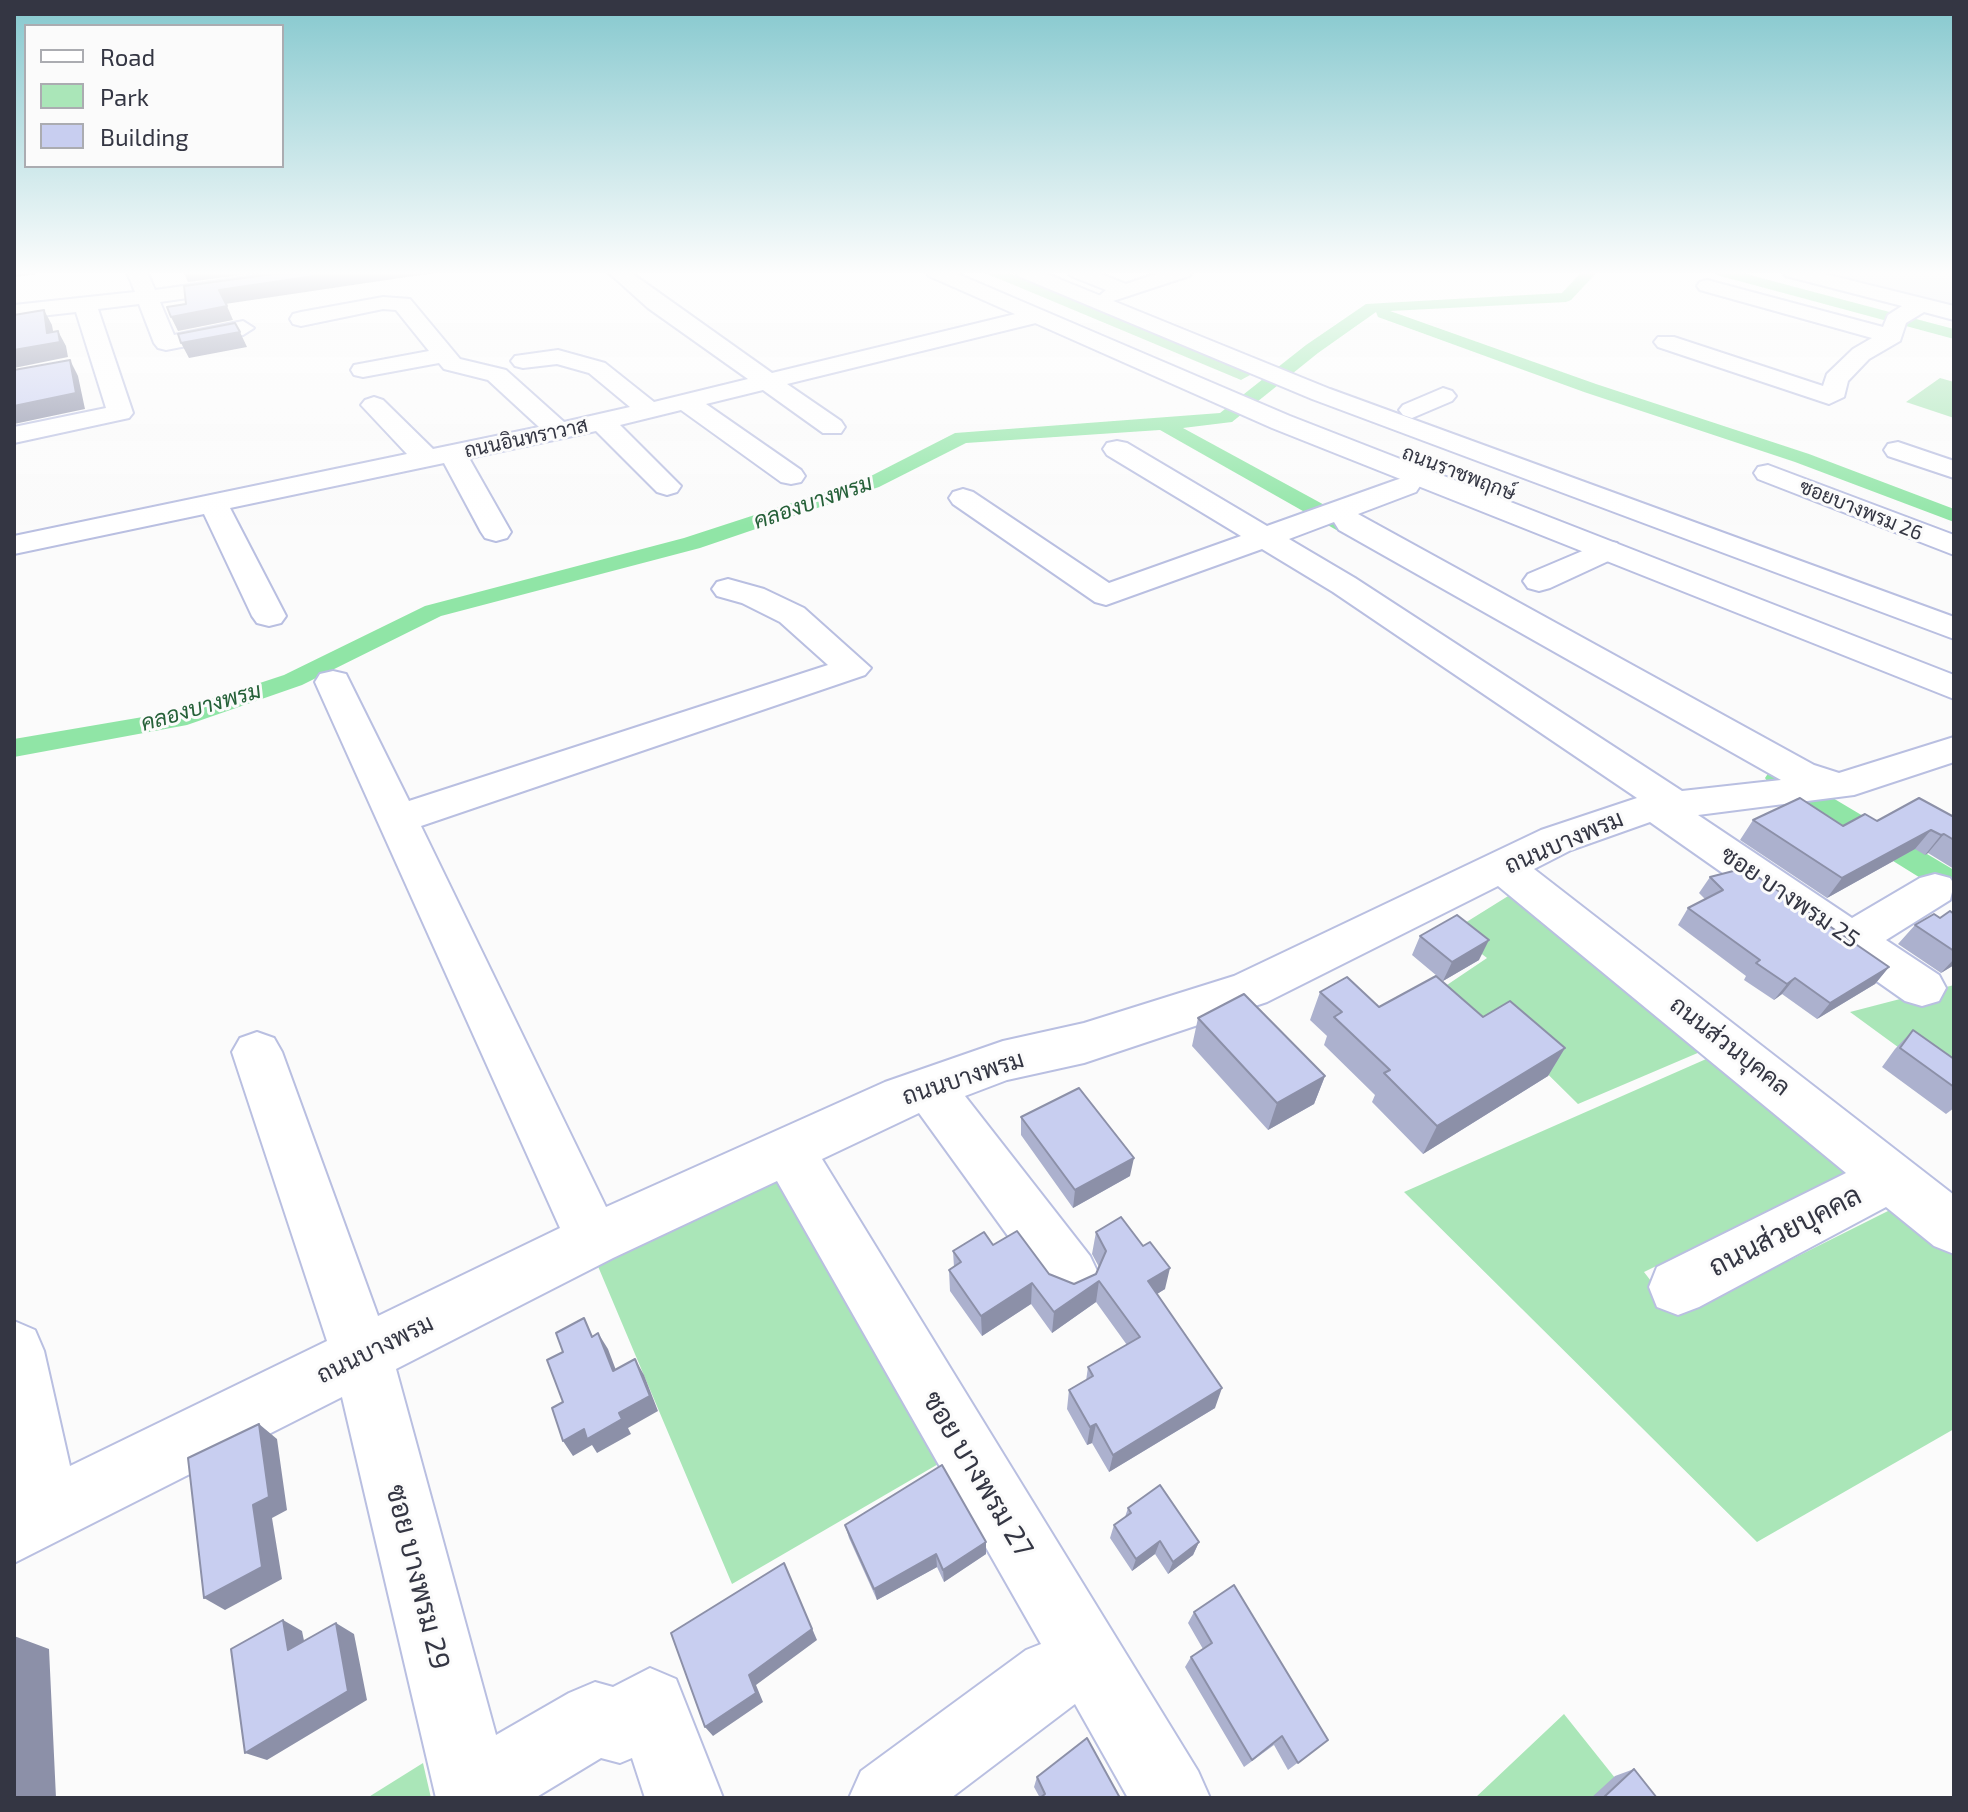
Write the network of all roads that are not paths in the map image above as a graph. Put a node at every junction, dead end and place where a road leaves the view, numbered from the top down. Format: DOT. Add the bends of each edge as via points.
graph roads {
  1 [pos="101,357"];
  2 [pos="437,357"];
  3 [pos="447,357"];
  4 [pos="733,357"];
  5 [pos="877,357"];
  6 [pos="1129,357"];
  7 [pos="1164,357"];
  8 [pos="1246,357"];
  9 [pos="1248,357"];
  10 [pos="1710,357"];
  11 [pos="1858,357"];
  12 [pos="1255,360"];
  13 [pos="102,361"];
  14 [pos="523,361"];
  15 [pos="73,366"];
  16 [pos="363,370"];
  17 [pos="769,382"];
  18 [pos="1443,396"];
  19 [pos="686,402"];
  20 [pos="1309,402"];
  21 [pos="374,405"];
  22 [pos="1412,410"];
  23 [pos="650,411"];
  24 [pos="602,422"];
  25 [pos="832,427"];
  26 [pos="558,431"];
  27 [pos="14,435"];
  28 [pos="1117,449"];
  29 [pos="1898,450"];
  30 [pos="1953,454"];
  31 [pos="440,456"];
  32 [pos="1768,473"];
  33 [pos="791,476"];
  34 [pos="1399,476"];
  35 [pos="667,486"];
  36 [pos="1453,489"];
  37 [pos="963,498"];
  38 [pos="213,503"];
  39 [pos="1336,506"];
  40 [pos="1382,511"];
  41 [pos="496,532"];
  42 [pos="1266,537"];
  43 [pos="14,545"];
  44 [pos="1954,546"];
  45 [pos="1606,550"];
  46 [pos="1663,550"];
  47 [pos="1539,581"];
  48 [pos="728,589"];
  49 [pos="1954,608"];
  50 [pos="269,616"];
  51 [pos="1954,629"];
  52 [pos="333,682"];
  53 [pos="1951,683"];
  54 [pos="1954,748"];
  55 [pos="1847,783"];
  56 [pos="1914,800"];
  57 [pos="1666,806"];
  58 [pos="398,819"];
  59 [pos="1503,867"];
  60 [pos="1935,889"];
  61 [pos="1852,939"];
  62 [pos="1922,988"];
  63 [pos="257,1052"];
  64 [pos="930,1089"];
  65 [pos="787,1149"];
  66 [pos="1893,1176"];
  67 [pos="1954,1228"];
  68 [pos="593,1240"];
  69 [pos="1070,1275"];
  70 [pos="1678,1287"];
  71 [pos="14,1351"];
  72 [pos="362,1355"];
  73 [pos="31,1520"];
  74 [pos="1052,1676"];
  75 [pos="474,1795"];
  76 [pos="684,1798"];
  77 [pos="888,1798"];
  78 [pos="1171,1798"];
  1 -- 13 [label="street"];
  2 -- 16 [label="street"];
  3 -- 26 [label="street" via="452,364 497,375"];
  4 -- 17 [label="street"];
  5 -- 17 [label="street, ถนนอินทราวาส"];
  6 -- 20 [label="street" via="1224,398"];
  7 -- 20 [label="street, ถนนราชพฤกษ์"];
  8 -- 12 [label="street, ถนนราชพฤกษ์"];
  9 -- 12 [label="street"];
  10 -- 11 [label="street" via="1829,396 1835,392 1836,379"];
  12 -- 20 [label="street, ถนนราชพฤกษ์"];
  13 -- 15 [label="street"];
  13 -- 27 [label="street" via="120,413"];
  14 -- 23 [label="street" via="558,357 597,368"];
  17 -- 19 [label="street, ถนนอินทราวาส"];
  17 -- 25 [label="street"];
  18 -- 22 [label="street"];
  19 -- 23 [label="street, ถนนอินทราวาส"];
  19 -- 33 [label="street"];
  20 -- 22 [label="street, ถนนราชพฤกษ์"];
  20 -- 34 [label="street"];
  20 -- 46 [label="street, ถนนราชพฤกษ์"];
  20 -- 51 [label="street, ถนนราชพฤกษ์"];
  21 -- 31 [label="street"];
  22 -- 49 [label="street, ถนนราชพฤกษ์"];
  23 -- 24 [label="street, ถนนอินทราวาส"];
  24 -- 26 [label="street, ถนนอินทราวาส"];
  24 -- 35 [label="street"];
  26 -- 31 [label="street, ถนนอินทราวาส"];
  28 -- 42 [label="street, ซอย บางพรม 25"];
  29 -- 30 [label="street"];
  31 -- 38 [label="street, ถนนอินทราวาส"];
  31 -- 41 [label="street"];
  32 -- 44 [label="street, ซอยบางพรม 26"];
  34 -- 36 [label="street, ถนนราชพฤกษ์"];
  34 -- 39 [label="street"];
  34 -- 46 [label="street" via="1436,477 1617,542"];
  36 -- 40 [label="street"];
  36 -- 45 [label="street, ถนนราชพฤกษ์"];
  37 -- 42 [label="street" via="1106,595"];
  38 -- 43 [label="street, ถนนอินทราวาส"];
  38 -- 50 [label="street"];
  39 -- 42 [label="street"];
  39 -- 55 [label="street" via="1350,524 1800,774"];
  42 -- 57 [label="street, ซอย บางพรม 25" via="1358,594"];
  45 -- 47 [label="street"];
  45 -- 53 [label="street, ถนนราชพฤกษ์"];
  46 -- 53 [label="street, ถนนราชพฤกษ์"];
  48 -- 58 [label="street" via="792,615 850,662 851,670"];
  52 -- 58 [label="street"];
  54 -- 55 [label="street, ถนนบางพรม"];
  55 -- 56 [label="street"];
  55 -- 57 [label="street, ถนนบางพรม"];
  57 -- 59 [label="street, ถนนบางพรม" via="1622,815"];
  57 -- 61 [label="street, ซอย บางพรม 25"];
  58 -- 68 [label="street"];
  59 -- 64 [label="street, ถนนบางพรม" via="1250,989 1084,1043 1003,1061"];
  59 -- 66 [label="street, ถนนส่วนบุคคล"];
  60 -- 61 [label="street"];
  61 -- 62 [label="street, ซอย บางพรม 25"];
  63 -- 72 [label="street, ซอย บางพรม 29"];
  64 -- 65 [label="street, ถนนบางพรม"];
  64 -- 69 [label="street"];
  65 -- 68 [label="street, ถนนบางพรม"];
  65 -- 78 [label="street, ซอย บางพรม 27"];
  66 -- 67 [label="street, ถนนส่วนบุคคล"];
  66 -- 70 [label="street, ถนนส่วยบุคคล"];
  68 -- 72 [label="street, ถนนบางพรม"];
  71 -- 73 [label="street"];
  72 -- 73 [label="street, ถนนบางพรม"];
  72 -- 75 [label="street, ซอย บางพรม 29"];
  74 -- 77 [label="street"];
  75 -- 76 [label="street" via="595,1719 620,1726 650,1705"];
}
